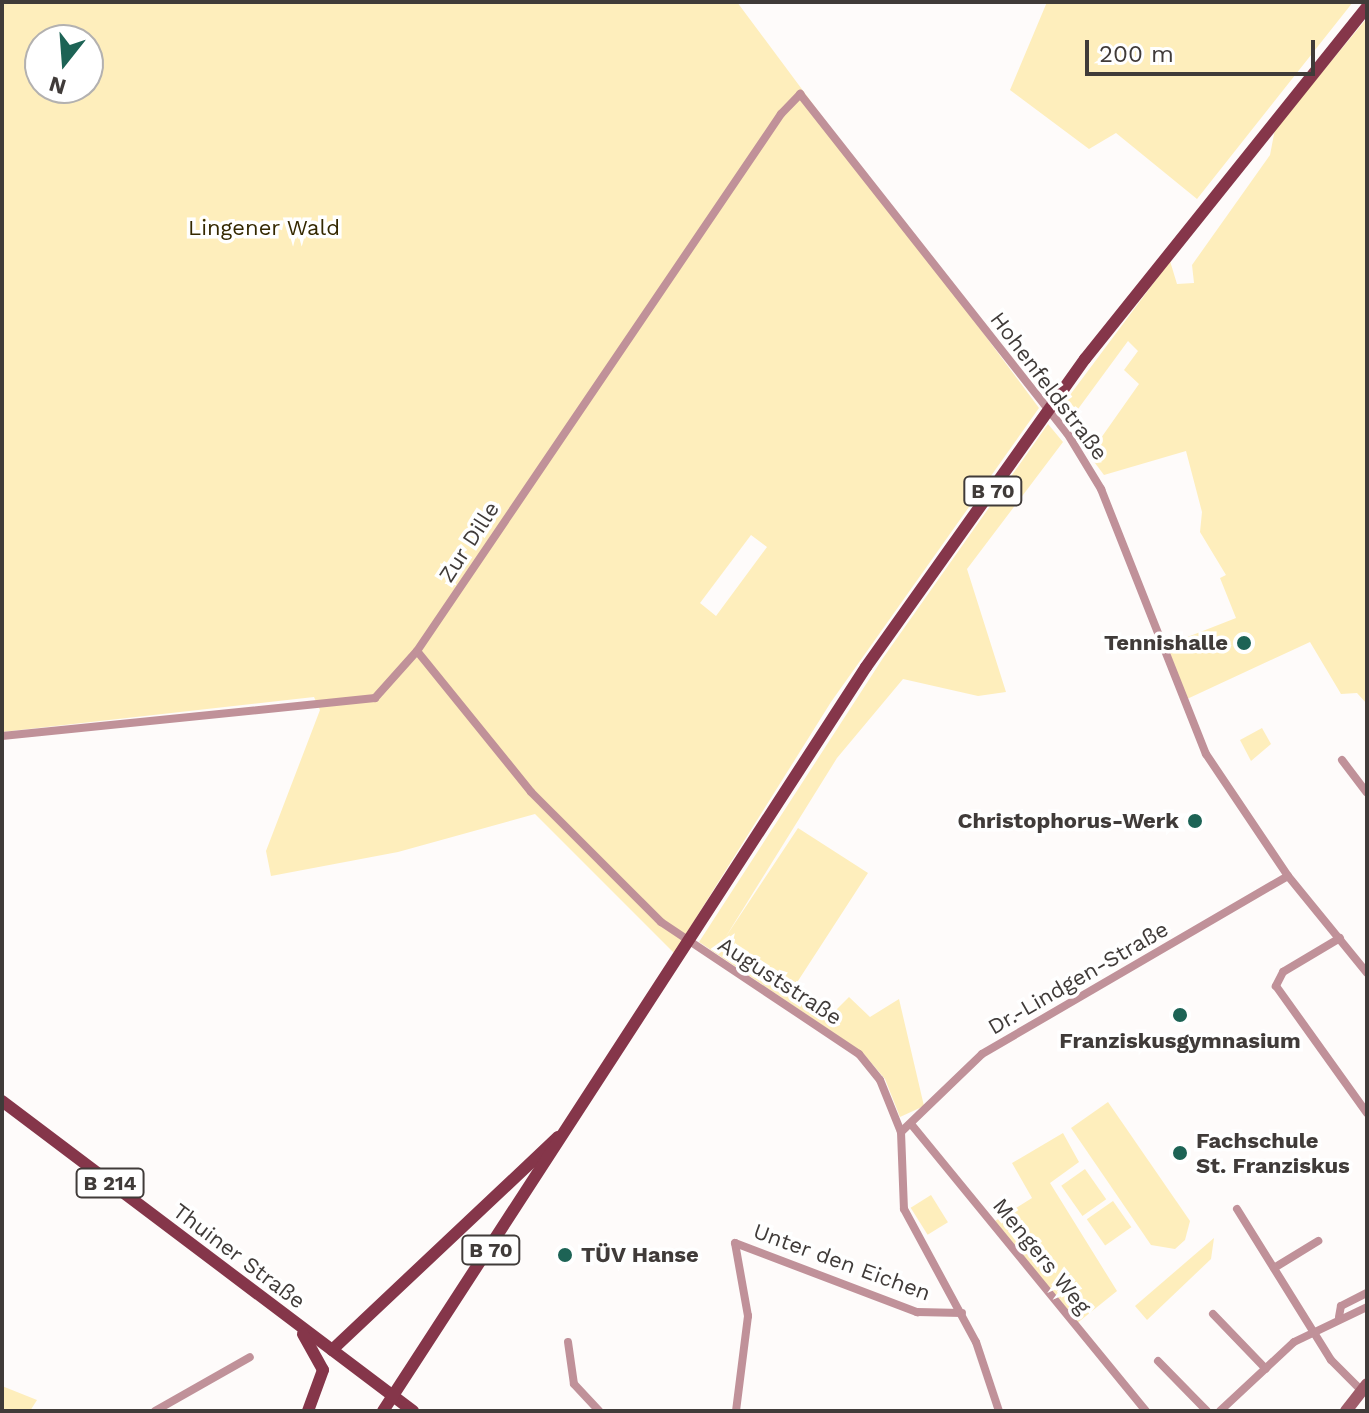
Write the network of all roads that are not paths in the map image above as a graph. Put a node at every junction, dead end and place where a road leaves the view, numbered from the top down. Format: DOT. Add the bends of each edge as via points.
graph roads {
  1 [pos="1367,7"];
  2 [pos="800,94"];
  3 [pos="417,651"];
  4 [pos="2,736"];
  5 [pos="1342,760"];
  6 [pos="1367,793"];
  7 [pos="1288,876"];
  8 [pos="1340,938"];
  9 [pos="1367,973"];
  10 [pos="2,1101"];
  11 [pos="1367,1113"];
  12 [pos="577,1118"];
  13 [pos="911,1124"];
  14 [pos="901,1132"];
  15 [pos="1237,1209"];
  16 [pos="1318,1241"];
  17 [pos="1274,1268"];
  18 [pos="1367,1293"];
  19 [pos="1367,1307"];
  20 [pos="962,1313"];
  21 [pos="1213,1314"];
  22 [pos="1339,1317"];
  23 [pos="297,1325"];
  24 [pos="1312,1331"];
  25 [pos="568,1342"];
  26 [pos="332,1350"];
  27 [pos="250,1357"];
  28 [pos="345,1360"];
  29 [pos="1158,1361"];
  30 [pos="1266,1369"];
  31 [pos="323,1370"];
  32 [pos="1365,1390"];
  33 [pos="155,1411"];
  34 [pos="308,1411"];
  35 [pos="383,1411"];
  36 [pos="413,1411"];
  37 [pos="599,1411"];
  38 [pos="736,1411"];
  39 [pos="999,1411"];
  40 [pos="1146,1411"];
  41 [pos="1207,1411"];
  42 [pos="1220,1411"];
  43 [pos="1346,1411"];
  1 -- 12 [label="main road, B 70" via="1085,359 866,667"];
  2 -- 3 [label="street, Zur Dille" via="781,114"];
  2 -- 7 [label="street, Hohenfeldstraße" via="1055,418 1101,489 1206,754"];
  3 -- 4 [label="street, Zur Dille" via="375,698"];
  3 -- 14 [label="street, Auguststraße" via="538,800 661,922 859,1054 880,1080"];
  5 -- 6 [label="street"];
  7 -- 8 [label="street, Hohenfeldstraße"];
  7 -- 13 [label="street, Dr.-Lindgen-Straße" via="982,1054 962,1068"];
  8 -- 9 [label="street, Hohenfeldstraße"];
  8 -- 11 [label="street" via="1283,972 1276,986"];
  10 -- 23 [label="main road, Thuiner Straße / B 214"];
  12 -- 26 [label="main road"];
  12 -- 35 [label="main road, B 70"];
  13 -- 14 [label="street, Dr.-Lindgen-Straße"];
  13 -- 40 [label="street, Mengers Weg"];
  14 -- 20 [label="street, Auguststraße" via="904,1209"];
  15 -- 17 [label="street"];
  16 -- 17 [label="street"];
  17 -- 24 [label="street"];
  18 -- 22 [label="street" via="1341,1306"];
  19 -- 22 [label="street" via="1349,1318"];
  20 -- 38 [label="street, Unter den Eichen" via="917,1312 735,1243 748,1316"];
  20 -- 39 [label="street, Auguststraße"];
  21 -- 30 [label="street"];
  22 -- 24 [label="street"];
  23 -- 26 [label="main road, Thuiner Straße / B 214"];
  23 -- 31 [label="main road, B 214" via="319,1355"];
  24 -- 30 [label="street"];
  24 -- 32 [label="street" via="1337,1367"];
  25 -- 37 [label="street" via="574,1384"];
  26 -- 28 [label="main road, Thuiner Straße / B 214"];
  27 -- 33 [label="street"];
  28 -- 31 [label="main road"];
  28 -- 36 [label="main road, Thuiner Straße / B 214"];
  29 -- 41 [label="street"];
  30 -- 42 [label="street"];
  31 -- 34 [label="main road"];
  32 -- 43 [label="street"];
}
